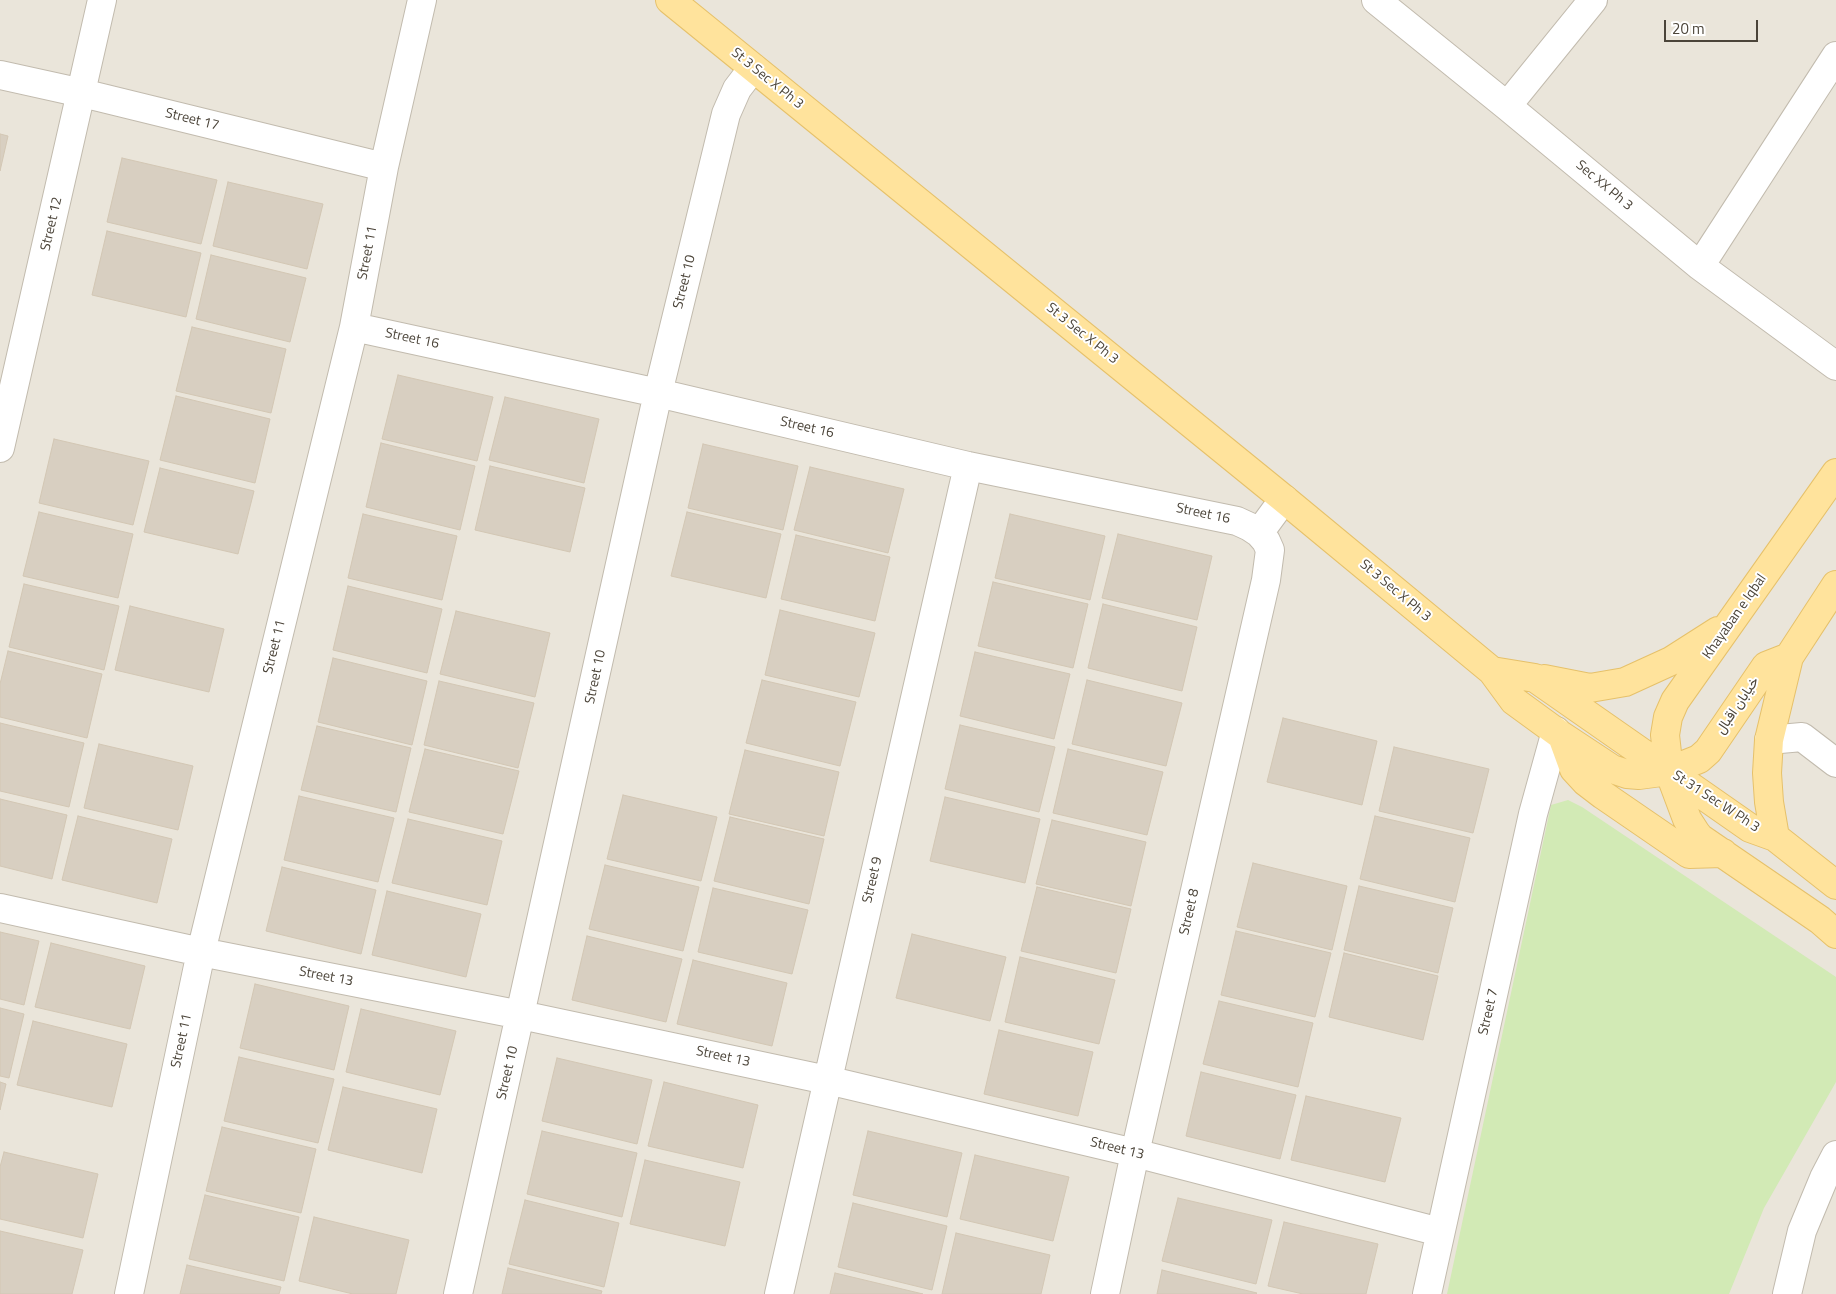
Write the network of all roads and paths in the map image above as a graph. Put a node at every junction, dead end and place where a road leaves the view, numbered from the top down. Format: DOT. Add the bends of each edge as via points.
graph roads {
  1 [pos="102,0"];
  2 [pos="422,0"];
  3 [pos="670,0"];
  4 [pos="1376,0"];
  5 [pos="1593,0"];
  6 [pos="1836,56"];
  7 [pos="753,68"];
  8 [pos="0,75"];
  9 [pos="82,93"];
  10 [pos="1507,106"];
  11 [pos="384,167"];
  12 [pos="1700,266"];
  13 [pos="354,326"];
  14 [pos="1836,366"];
  15 [pos="658,393"];
  16 [pos="0,448"];
  17 [pos="968,466"];
  18 [pos="1836,473"];
  19 [pos="1284,498"];
  20 [pos="1259,532"];
  21 [pos="1836,585"];
  22 [pos="1730,623"];
  23 [pos="1789,657"];
  24 [pos="1492,671"];
  25 [pos="1535,678"];
  26 [pos="1559,734"];
  27 [pos="1769,740"];
  28 [pos="1836,763"];
  29 [pos="1669,771"];
  30 [pos="1775,837"];
  31 [pos="1722,853"];
  32 [pos="1836,885"];
  33 [pos="0,908"];
  34 [pos="1836,934"];
  35 [pos="201,952"];
  36 [pos="521,1015"];
  37 [pos="827,1080"];
  38 [pos="1135,1153"];
  39 [pos="1836,1155"];
  40 [pos="1440,1232"];
  41 [pos="129,1294"];
  42 [pos="458,1294"];
  43 [pos="779,1294"];
  44 [pos="1105,1294"];
  45 [pos="1427,1294"];
  46 [pos="1787,1294"];
  1 -- 9 [label="street, Street 12"];
  2 -- 11 [label="street, Street 11"];
  3 -- 7 [label="main road, St 3 Sec X Ph 3"];
  4 -- 10 [label="street, Sec XX Ph 3"];
  5 -- 10 [label="street"];
  6 -- 12 [label="street"];
  7 -- 15 [label="street, Street 10" via="736,89 726,114"];
  7 -- 19 [label="main road, St 3 Sec X Ph 3"];
  8 -- 9 [label="street, Street 17"];
  9 -- 11 [label="street, Street 17"];
  9 -- 16 [label="street, Street 12"];
  10 -- 12 [label="street, Sec XX Ph 3"];
  11 -- 13 [label="street, Street 11"];
  12 -- 14 [label="street, Sec XX Ph 3"];
  13 -- 15 [label="street, Street 16"];
  13 -- 35 [label="street, Street 11"];
  15 -- 17 [label="street, Street 16"];
  15 -- 36 [label="street, Street 10"];
  17 -- 20 [label="street, Street 16" via="1215,516 1237,521"];
  17 -- 37 [label="street, Street 9"];
  18 -- 22 [label="main road, Khayaban e Iqbal"];
  19 -- 20 [label="street"];
  19 -- 24 [label="main road, St 3 Sec X Ph 3"];
  20 -- 38 [label="street, Street 8" via="1270,550 1266,580"];
  21 -- 23 [label="main road"];
  22 -- 25 [label="main road" via="1671,661 1625,682 1590,688"];
  22 -- 29 [label="main road, Khayaban e Iqbal" via="1686,684 1668,717 1665,735"];
  23 -- 27 [label="main road"];
  23 -- 29 [label="main road, خیابان اقبال" via="1766,666 1708,751 1698,759"];
  24 -- 25 [label="main road"];
  24 -- 26 [label="main road, St 3 Sec X Ph 3" via="1514,701"];
  25 -- 29 [label="main road"];
  26 -- 29 [label="main road, St 3 Sec X Ph 3" via="1612,769 1627,774"];
  26 -- 31 [label="main road" via="1574,769 1602,795 1689,854"];
  26 -- 40 [label="street, Street 7" via="1533,814"];
  27 -- 28 [label="street" via="1802,737"];
  27 -- 30 [label="main road" via="1768,802"];
  29 -- 30 [label="main road, St 31 Sec W Ph 3" via="1750,828"];
  29 -- 31 [label="main road, St 31 Sec W Ph 3" via="1691,826 1700,838"];
  30 -- 32 [label="main road, St 31 Sec W Ph 3"];
  31 -- 34 [label="main road, St 31 Sec W Ph 3"];
  33 -- 35 [label="street, Street 13"];
  35 -- 36 [label="street, Street 13"];
  35 -- 41 [label="street, Street 11"];
  36 -- 37 [label="street, Street 13"];
  36 -- 42 [label="street, Street 10"];
  37 -- 38 [label="street, Street 13"];
  37 -- 43 [label="street, Street 9"];
  38 -- 40 [label="street, Street 13"];
  38 -- 44 [label="street, Street 8"];
  39 -- 46 [label="street" via="1802,1231"];
  40 -- 45 [label="street, Street 7"];
}
